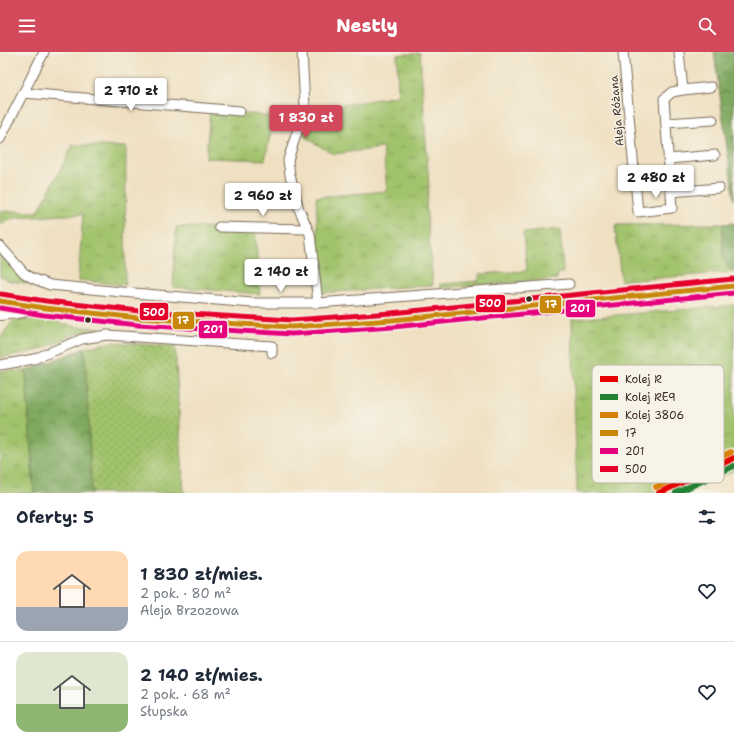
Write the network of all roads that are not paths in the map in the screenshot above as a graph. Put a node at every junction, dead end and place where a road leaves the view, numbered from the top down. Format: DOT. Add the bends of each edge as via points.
graph roads {
  1 [pos="44,52"];
  2 [pos="302,52"];
  3 [pos="623,52"];
  4 [pos="679,52"];
  5 [pos="711,87"];
  6 [pos="683,90"];
  7 [pos="24,92"];
  8 [pos="240,110"];
  9 [pos="713,120"];
  10 [pos="666,123"];
  11 [pos="0,139"];
  12 [pos="714,155"];
  13 [pos="668,159"];
  14 [pos="719,188"];
  15 [pos="671,192"];
  16 [pos="219,227"];
  17 [pos="307,229"];
  18 [pos="0,246"];
  19 [pos="569,284"];
  20 [pos="734,286"];
  21 [pos="0,301"];
  22 [pos="318,303"];
  23 [pos="45,308"];
  24 [pos="0,313"];
  25 [pos="272,353"];
  26 [pos="0,365"];
  1 -- 7 [label="street"];
  2 -- 17 [label="street" via="305,107 288,160 299,209"];
  3 -- 15 [label="street, Aleja Różana" via="638,212 672,208"];
  4 -- 6 [label="street"];
  5 -- 6 [label="street, Aleja Różana"];
  6 -- 10 [label="street, Aleja Różana" via="672,92 664,100"];
  7 -- 8 [label="street"];
  7 -- 11 [label="street"];
  9 -- 10 [label="street"];
  10 -- 13 [label="street, Aleja Różana"];
  12 -- 13 [label="street"];
  13 -- 15 [label="street, Aleja Różana"];
  14 -- 15 [label="street"];
  16 -- 17 [label="street"];
  17 -- 22 [label="street" via="312,243"];
  18 -- 22 [label="street" via="24,273 58,286 252,303"];
  19 -- 22 [label="street"];
  20 -- 23 [label="main road" via="392,320 292,327 163,320"];
  21 -- 23 [label="main road"];
  23 -- 24 [label="main road"];
  25 -- 26 [label="street" via="272,346 107,335 82,339 26,361"];
}
